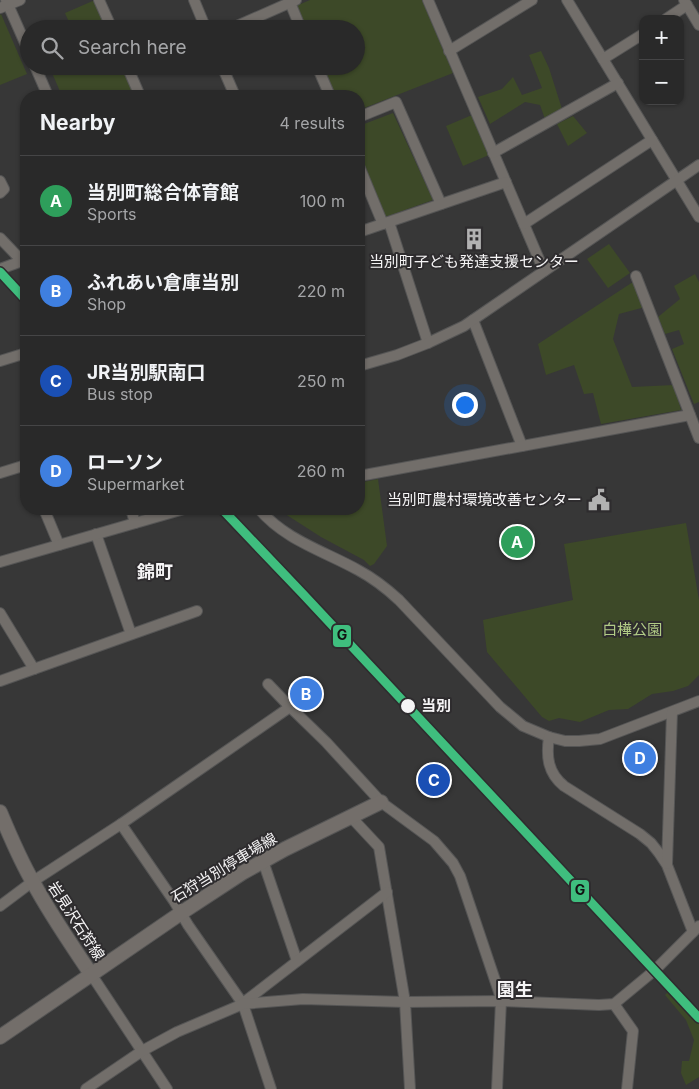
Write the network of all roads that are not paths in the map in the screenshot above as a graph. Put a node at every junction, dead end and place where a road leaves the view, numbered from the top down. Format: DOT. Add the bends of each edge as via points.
graph roads {
  1 [pos="20,0"];
  2 [pos="194,0"];
  3 [pos="428,0"];
  4 [pos="532,0"];
  5 [pos="567,0"];
  6 [pos="102,1"];
  7 [pos="292,1"];
  8 [pos="685,3"];
  9 [pos="5,4"];
  10 [pos="671,15"];
  11 [pos="109,20"];
  12 [pos="202,20"];
  13 [pos="250,20"];
  14 [pos="298,20"];
  15 [pos="699,25"];
  16 [pos="20,34"];
  17 [pos="639,36"];
  18 [pos="449,51"];
  19 [pos="603,59"];
  20 [pos="39,75"];
  21 [pos="131,75"];
  22 [pos="226,75"];
  23 [pos="321,75"];
  24 [pos="618,83"];
  25 [pos="45,90"];
  26 [pos="137,90"];
  27 [pos="232,90"];
  28 [pos="327,90"];
  29 [pos="365,115"];
  30 [pos="652,140"];
  31 [pos="493,153"];
  32 [pos="699,165"];
  33 [pos="365,179"];
  34 [pos="677,180"];
  35 [pos="0,181"];
  36 [pos="506,182"];
  37 [pos="0,193"];
  38 [pos="441,204"];
  39 [pos="699,217"];
  40 [pos="386,223"];
  41 [pos="524,224"];
  42 [pos="365,230"];
  43 [pos="0,238"];
  44 [pos="20,256"];
  45 [pos="20,262"];
  46 [pos="0,269"];
  47 [pos="544,271"];
  48 [pos="636,276"];
  49 [pos="473,320"];
  50 [pos="428,343"];
  51 [pos="20,354"];
  52 [pos="1,359"];
  53 [pos="365,364"];
  54 [pos="690,416"];
  55 [pos="699,438"];
  56 [pos="522,446"];
  57 [pos="20,468"];
  58 [pos="0,473"];
  59 [pos="365,475"];
  60 [pos="47,515"];
  61 [pos="133,515"];
  62 [pos="163,515"];
  63 [pos="264,515"];
  64 [pos="135,523"];
  65 [pos="96,534"];
  66 [pos="60,545"];
  67 [pos="0,562"];
  68 [pos="197,611"];
  69 [pos="0,613"];
  70 [pos="131,634"];
  71 [pos="34,669"];
  72 [pos="0,681"];
  73 [pos="268,684"];
  74 [pos="699,701"];
  75 [pos="290,708"];
  76 [pos="672,712"];
  77 [pos="549,737"];
  78 [pos="381,802"];
  79 [pos="0,812"];
  80 [pos="351,817"];
  81 [pos="121,824"];
  82 [pos="263,862"];
  83 [pos="666,866"];
  84 [pos="32,882"];
  85 [pos="387,892"];
  86 [pos="0,906"];
  87 [pos="181,913"];
  88 [pos="696,929"];
  89 [pos="297,962"];
  90 [pos="91,974"];
  91 [pos="501,1001"];
  92 [pos="405,1002"];
  93 [pos="243,1004"];
  94 [pos="614,1004"];
  95 [pos="0,1036"];
  96 [pos="142,1052"];
  97 [pos="86,1089"];
  98 [pos="167,1089"];
  99 [pos="271,1089"];
  100 [pos="410,1089"];
  101 [pos="497,1089"];
  102 [pos="627,1089"];
  1 -- 9 [label="street"];
  2 -- 12 [label="street"];
  3 -- 18 [label="street"];
  4 -- 18 [label="street"];
  5 -- 19 [label="street"];
  6 -- 11 [label="street"];
  7 -- 13 [label="street"];
  7 -- 14 [label="street"];
  8 -- 10 [label="street"];
  8 -- 15 [label="street"];
  9 -- 16 [label="street"];
  17 -- 19 [label="street"];
  18 -- 31 [label="street"];
  19 -- 24 [label="street"];
  20 -- 25 [label="street"];
  21 -- 26 [label="street"];
  22 -- 27 [label="street"];
  23 -- 28 [label="street"];
  24 -- 30 [label="street"];
  24 -- 31 [label="street"];
  29 -- 38 [label="street" via="396,102"];
  30 -- 34 [label="street"];
  30 -- 41 [label="street"];
  31 -- 36 [label="street"];
  32 -- 34 [label="street"];
  33 -- 40 [label="street"];
  34 -- 39 [label="street"];
  34 -- 47 [label="street"];
  35 -- 37 [label="street" via="4,189"];
  36 -- 38 [label="street"];
  36 -- 41 [label="street"];
  38 -- 40 [label="street"];
  40 -- 42 [label="street"];
  40 -- 50 [label="street"];
  41 -- 47 [label="street"];
  43 -- 44 [label="street"];
  45 -- 46 [label="street"];
  47 -- 49 [label="street"];
  48 -- 54 [label="street"];
  49 -- 50 [label="street"];
  49 -- 56 [label="street"];
  50 -- 53 [label="street"];
  51 -- 52 [label="street"];
  54 -- 55 [label="street"];
  54 -- 56 [label="street"];
  56 -- 59 [label="street"];
  57 -- 58 [label="street"];
  60 -- 66 [label="street"];
  61 -- 64 [label="street"];
  62 -- 64 [label="street"];
  63 -- 77 [label="street" via="288,534 382,585 505,712 533,732"];
  64 -- 65 [label="street"];
  65 -- 66 [label="street"];
  65 -- 70 [label="street"];
  66 -- 67 [label="street"];
  68 -- 70 [label="street"];
  69 -- 71 [label="street"];
  70 -- 71 [label="street"];
  71 -- 72 [label="street"];
  73 -- 75 [label="street"];
  74 -- 76 [label="street"];
  75 -- 78 [label="street"];
  75 -- 81 [label="street"];
  76 -- 77 [label="street" via="600,739 579,742"];
  76 -- 83 [label="street"];
  77 -- 83 [label="street" via="548,761 558,782 640,834 651,843"];
  78 -- 80 [label="main road, 石狩当別停車場線"];
  78 -- 91 [label="street" via="434,840 453,863"];
  79 -- 84 [label="main road, 岩見沢石狩線"];
  80 -- 82 [label="main road, 石狩当別停車場線"];
  80 -- 85 [label="street" via="379,847"];
  81 -- 84 [label="street"];
  81 -- 87 [label="street"];
  82 -- 87 [label="main road, 石狩当別停車場線" via="242,872"];
  82 -- 89 [label="street"];
  83 -- 88 [label="street"];
  84 -- 86 [label="street"];
  84 -- 90 [label="main road, 岩見沢石狩線"];
  85 -- 89 [label="street"];
  85 -- 92 [label="street"];
  87 -- 90 [label="main road, 石狩当別停車場線"];
  87 -- 93 [label="street"];
  88 -- 94 [label="street" via="655,970"];
  89 -- 93 [label="street"];
  90 -- 95 [label="main road, 岩見沢石狩線"];
  90 -- 96 [label="street"];
  91 -- 92 [label="street"];
  91 -- 94 [label="street"];
  91 -- 101 [label="street"];
  92 -- 93 [label="street" via="303,999"];
  92 -- 100 [label="street"];
  93 -- 96 [label="street" via="177,1032"];
  93 -- 99 [label="street"];
  94 -- 102 [label="street" via="633,1031"];
  96 -- 97 [label="street"];
  96 -- 98 [label="street"];
}
